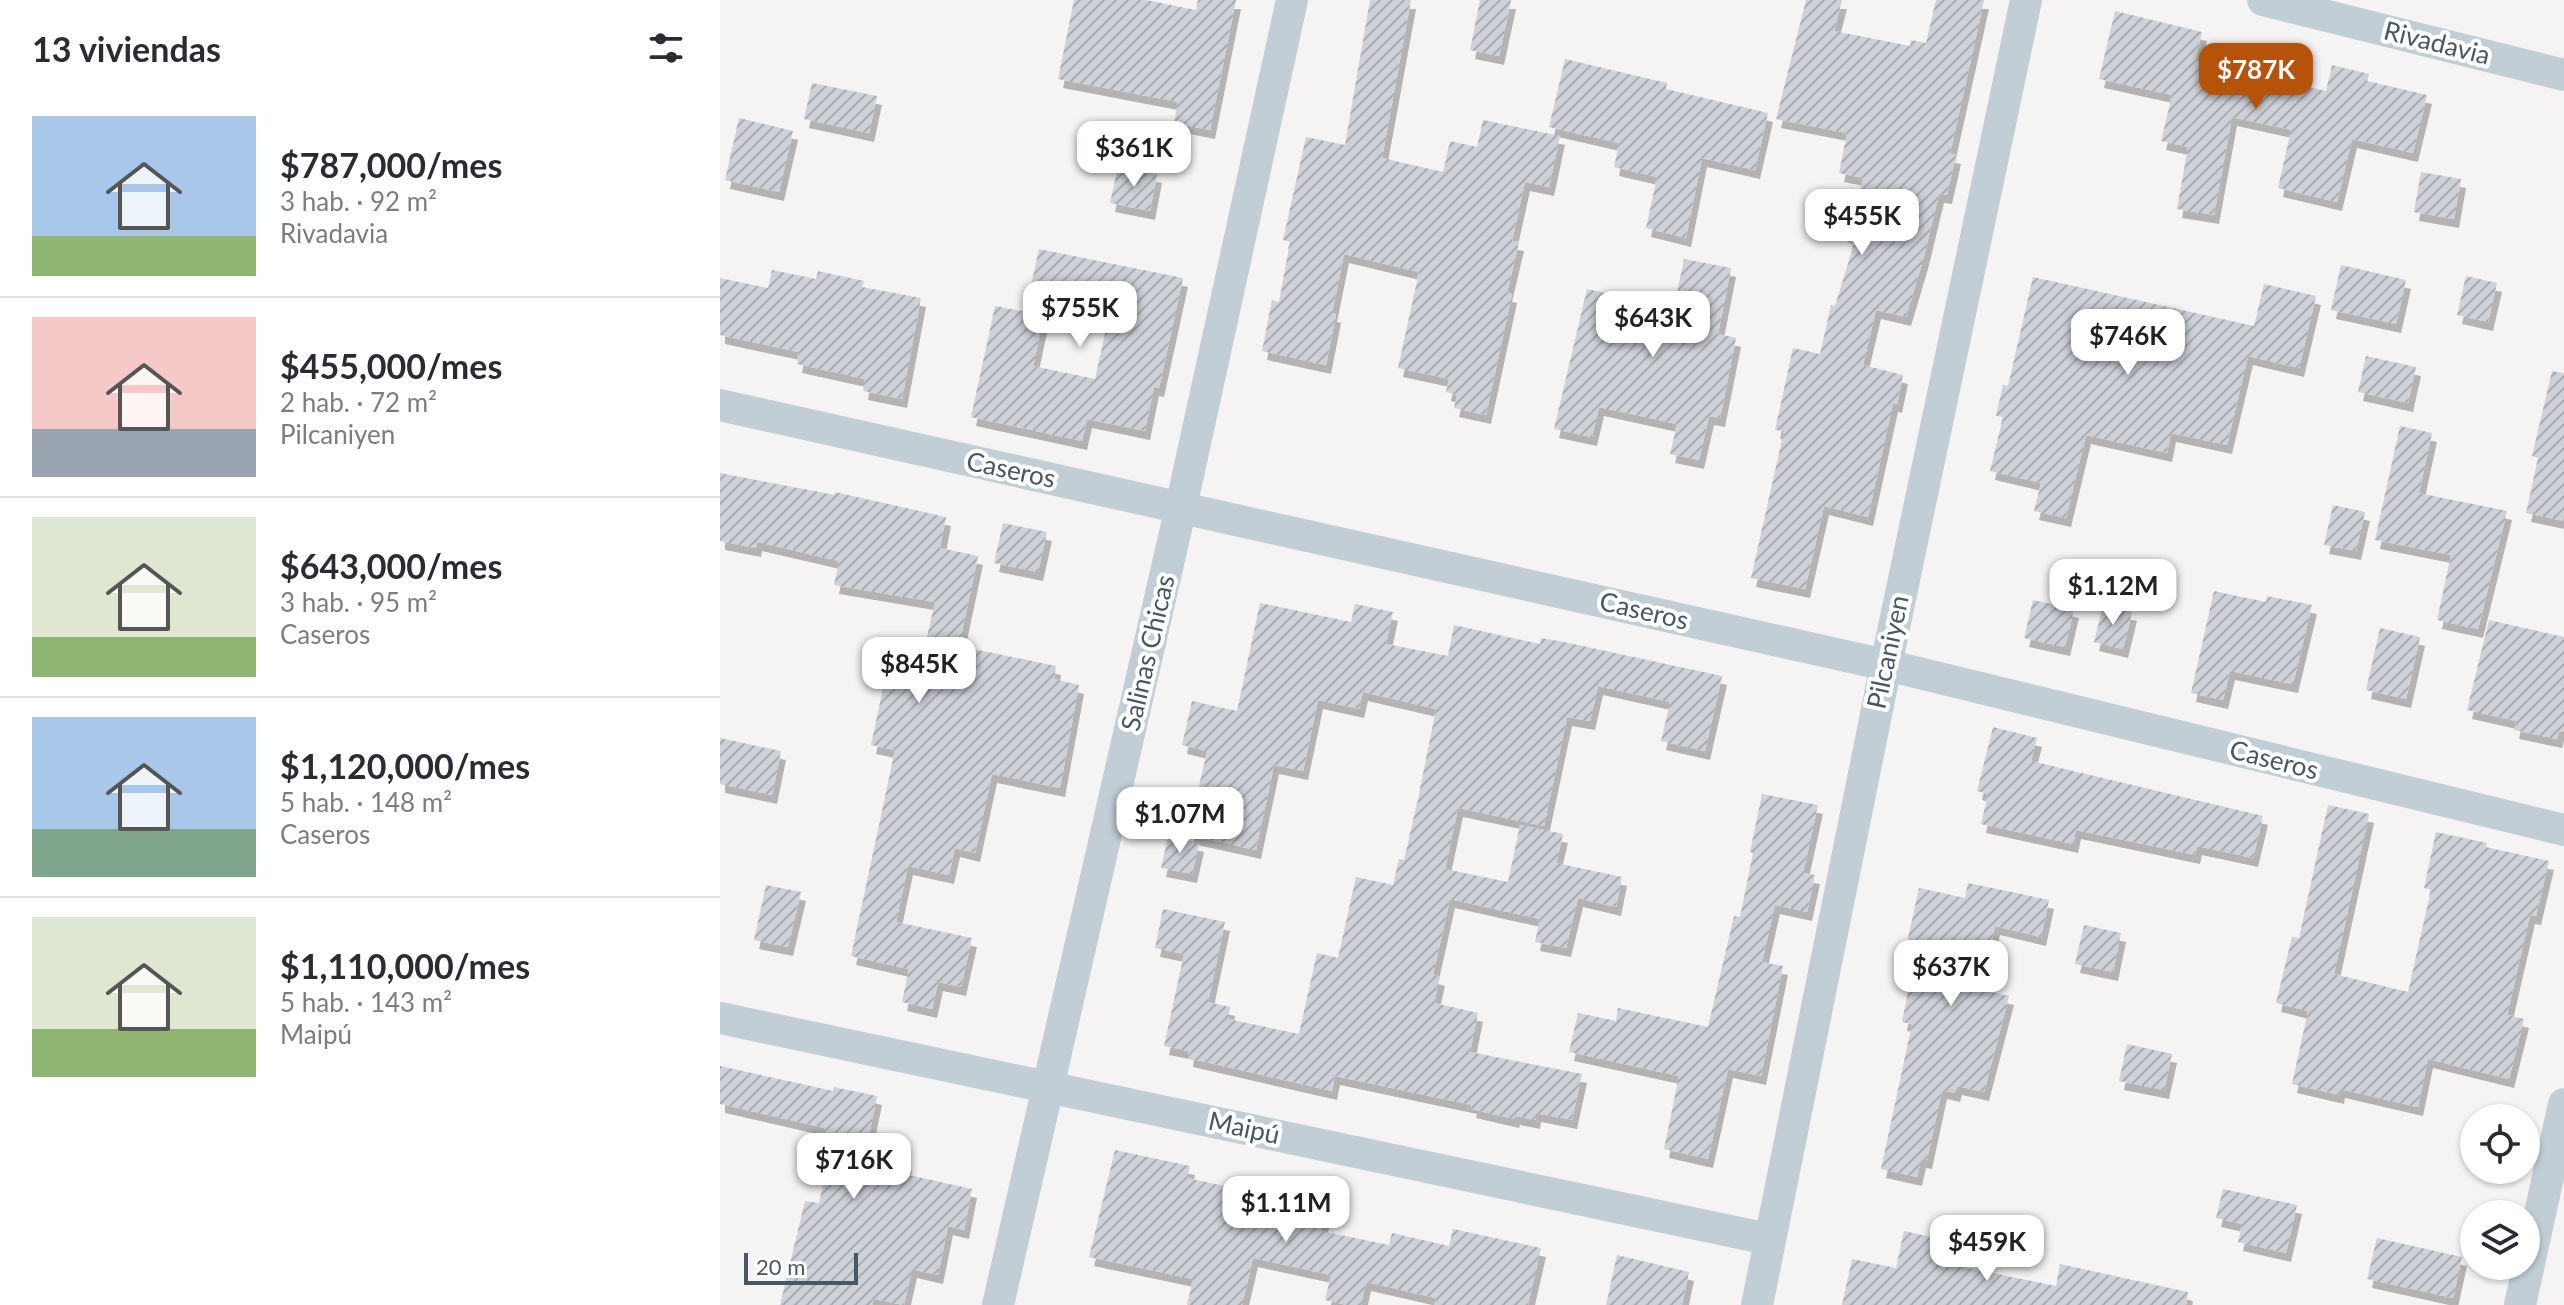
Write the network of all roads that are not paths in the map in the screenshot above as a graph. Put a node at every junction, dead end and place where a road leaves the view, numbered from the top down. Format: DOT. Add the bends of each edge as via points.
graph roads {
  1 [pos="1292,0"];
  2 [pos="2026,0"];
  3 [pos="2263,0"];
  4 [pos="2564,75"];
  5 [pos="720,405"];
  6 [pos="1181,507"];
  7 [pos="1886,665"];
  8 [pos="2564,830"];
  9 [pos="720,1018"];
  10 [pos="1048,1087"];
  11 [pos="2564,1104"];
  12 [pos="1768,1239"];
  13 [pos="998,1305"];
  14 [pos="1757,1305"];
  15 [pos="2520,1305"];
  1 -- 6 [label="street, Salinas Chicas"];
  2 -- 7 [label="street, Pilcaniyen"];
  3 -- 4 [label="street, Rivadavia"];
  5 -- 6 [label="street, Caseros"];
  6 -- 7 [label="street, Caseros"];
  6 -- 10 [label="street, Salinas Chicas"];
  7 -- 8 [label="street, Caseros"];
  7 -- 12 [label="street, Pilcaniyen"];
  9 -- 10 [label="street, Maipú"];
  10 -- 12 [label="street, Maipú"];
  10 -- 13 [label="street, Salinas Chicas"];
  11 -- 15 [label="street"];
  12 -- 14 [label="street, Pilcaniyen"];
}
